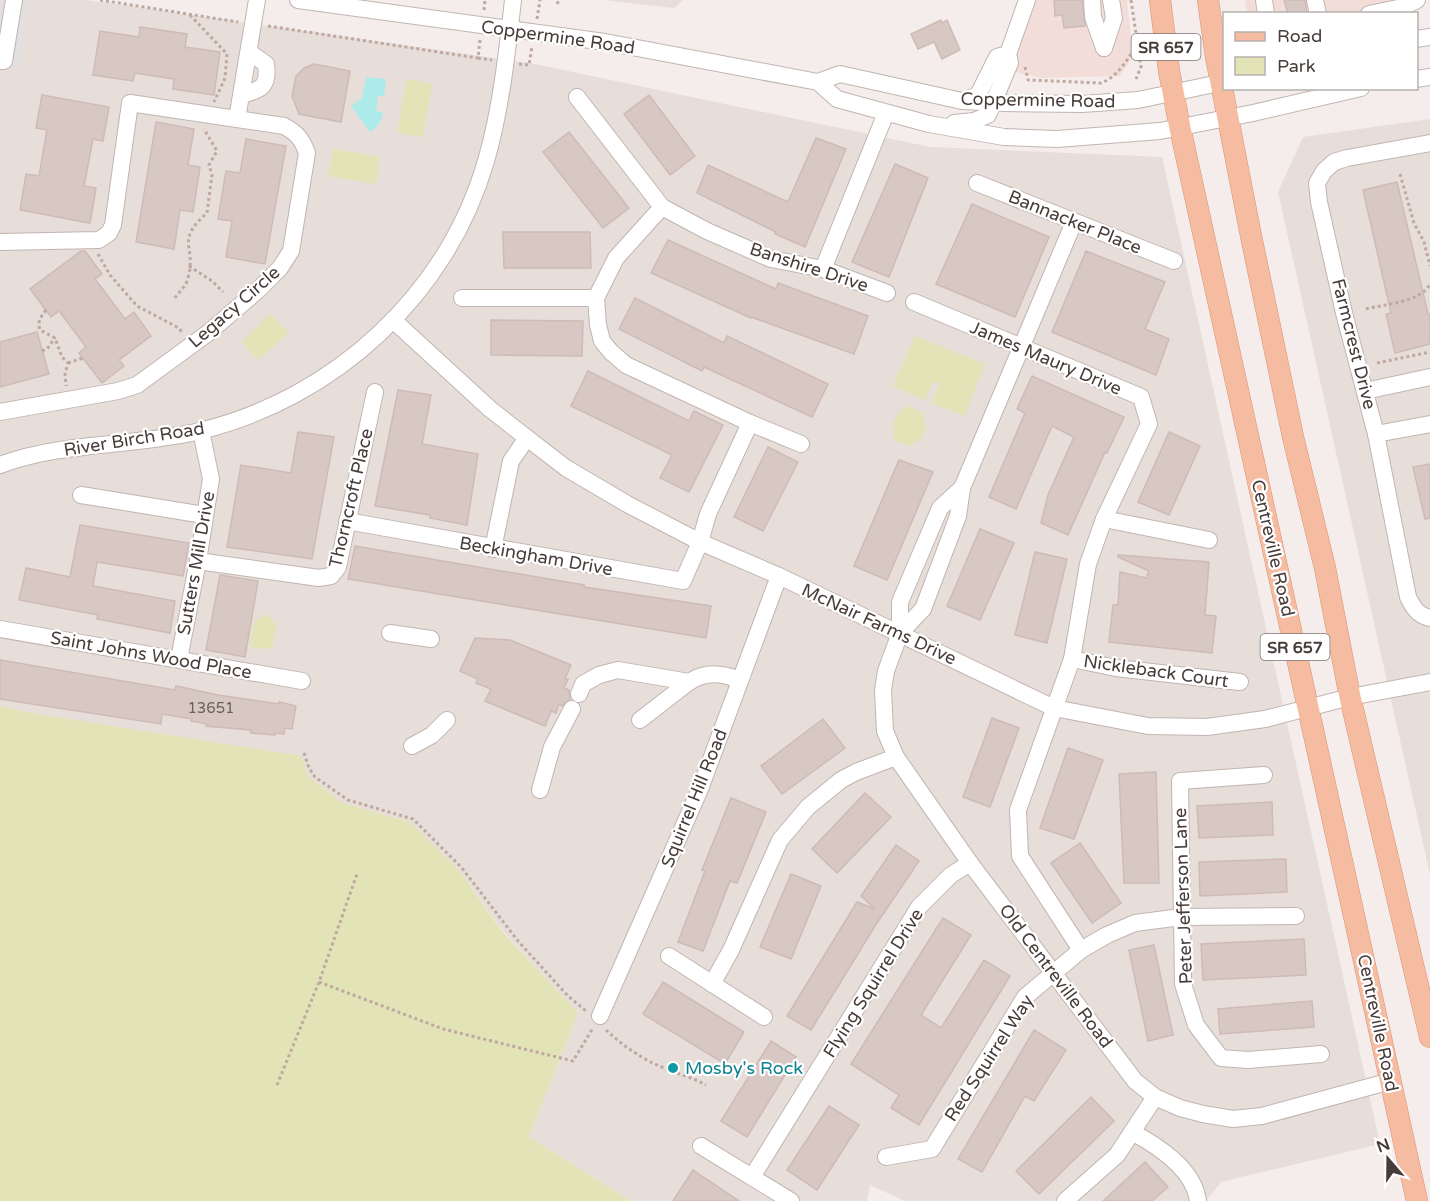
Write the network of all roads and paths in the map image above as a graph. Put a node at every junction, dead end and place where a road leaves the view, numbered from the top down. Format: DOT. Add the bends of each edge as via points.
graph roads {
  1 [pos="14,0"];
  2 [pos="100,0"];
  3 [pos="257,0"];
  4 [pos="297,0"];
  5 [pos="513,0"];
  6 [pos="1027,0"];
  7 [pos="1092,0"];
  8 [pos="1100,0"];
  9 [pos="1111,0"];
  10 [pos="1131,0"];
  11 [pos="1160,0"];
  12 [pos="1208,0"];
  13 [pos="1417,0"];
  14 [pos="1381,9"];
  15 [pos="189,14"];
  16 [pos="253,24"];
  17 [pos="510,29"];
  18 [pos="1138,44"];
  19 [pos="1104,48"];
  20 [pos="249,52"];
  21 [pos="478,58"];
  22 [pos="1015,58"];
  23 [pos="0,61"];
  24 [pos="1136,79"];
  25 [pos="818,82"];
  26 [pos="1223,83"];
  27 [pos="1224,90"];
  28 [pos="1352,90"];
  29 [pos="1173,94"];
  30 [pos="241,95"];
  31 [pos="577,98"];
  32 [pos="962,101"];
  33 [pos="994,103"];
  34 [pos="886,113"];
  35 [pos="208,115"];
  36 [pos="1228,118"];
  37 [pos="237,119"];
  38 [pos="929,124"];
  39 [pos="1180,128"];
  40 [pos="1430,143"];
  41 [pos="1400,174"];
  42 [pos="977,183"];
  43 [pos="662,207"];
  44 [pos="1074,222"];
  45 [pos="1430,239"];
  46 [pos="97,240"];
  47 [pos="0,242"];
  48 [pos="1424,242"];
  49 [pos="1174,261"];
  50 [pos="189,266"];
  51 [pos="1430,266"];
  52 [pos="823,269"];
  53 [pos="1430,284"];
  54 [pos="223,292"];
  55 [pos="887,293"];
  56 [pos="175,298"];
  57 [pos="462,298"];
  58 [pos="596,298"];
  59 [pos="914,302"];
  60 [pos="1366,309"];
  61 [pos="46,310"];
  62 [pos="393,320"];
  63 [pos="55,338"];
  64 [pos="192,345"];
  65 [pos="1021,347"];
  66 [pos="42,351"];
  67 [pos="1430,352"];
  68 [pos="83,358"];
  69 [pos="68,363"];
  70 [pos="1377,363"];
  71 [pos="1430,377"];
  72 [pos="1365,391"];
  73 [pos="375,392"];
  74 [pos="68,400"];
  75 [pos="0,412"];
  76 [pos="750,423"];
  77 [pos="1430,424"];
  78 [pos="201,431"];
  79 [pos="1376,434"];
  80 [pos="527,438"];
  81 [pos="801,444"];
  82 [pos="0,465"];
  83 [pos="962,488"];
  84 [pos="81,495"];
  85 [pos="204,515"];
  86 [pos="1104,519"];
  87 [pos="347,521"];
  88 [pos="1209,540"];
  89 [pos="700,542"];
  90 [pos="494,549"];
  91 [pos="198,561"];
  92 [pos="779,576"];
  93 [pos="1430,618"];
  94 [pos="0,629"];
  95 [pos="390,633"];
  96 [pos="900,633"];
  97 [pos="431,639"];
  98 [pos="178,659"];
  99 [pos="1072,659"];
  100 [pos="740,680"];
  101 [pos="302,681"];
  102 [pos="689,682"];
  103 [pos="1240,682"];
  104 [pos="1430,682"];
  105 [pos="1350,697"];
  106 [pos="1054,708"];
  107 [pos="1309,708"];
  108 [pos="447,720"];
  109 [pos="640,720"];
  110 [pos="412,746"];
  111 [pos="304,753"];
  112 [pos="896,757"];
  113 [pos="1264,775"];
  114 [pos="540,790"];
  115 [pos="970,863"];
  116 [pos="357,874"];
  117 [pos="1181,916"];
  118 [pos="1296,916"];
  119 [pos="1081,950"];
  120 [pos="669,956"];
  121 [pos="1053,971"];
  122 [pos="319,982"];
  123 [pos="712,984"];
  124 [pos="764,1017"];
  125 [pos="598,1019"];
  126 [pos="1430,1037"];
  127 [pos="1321,1054"];
  128 [pos="1391,1081"];
  129 [pos="706,1084"];
  130 [pos="277,1085"];
  131 [pos="1155,1097"];
  132 [pos="1132,1132"];
  133 [pos="702,1146"];
  134 [pos="886,1157"];
  135 [pos="752,1177"];
  136 [pos="790,1201"];
  137 [pos="1065,1201"];
  138 [pos="1198,1201"];
  139 [pos="1417,1201"];
  1 -- 23 [label="street" via="4,62"];
  2 -- 15 [label="path"];
  3 -- 16 [label="street"];
  4 -- 17 [label="street, Coppermine Road"];
  5 -- 17 [label="street, River Birch Road"];
  6 -- 22 [label="street"];
  7 -- 19 [label="street" via="1093,17"];
  8 -- 19 [label="street"];
  9 -- 19 [label="street" via="1114,18"];
  10 -- 18 [label="path"];
  11 -- 29 [label="main road, Centreville Road / SR 657"];
  12 -- 26 [label="main road, SR 657"];
  13 -- 14 [label="street" via="1403,7"];
  15 -- 16 [label="path"];
  15 -- 35 [label="path" via="227,54 225,78"];
  16 -- 20 [label="street"];
  16 -- 21 [label="path"];
  17 -- 25 [label="street, Coppermine Road" via="605,42"];
  17 -- 62 [label="street, River Birch Road" via="491,141 469,208 435,270"];
  18 -- 22 [label="path" via="1117,73 1101,83 1028,80 1028,74"];
  18 -- 24 [label="path" via="1141,68"];
  20 -- 30 [label="street"];
  20 -- 30 [label="street" via="266,64 268,77 254,92"];
  22 -- 32 [label="street" via="997,57 978,95"];
  22 -- 33 [label="street"];
  25 -- 32 [label="street, Coppermine Road" via="840,74"];
  25 -- 34 [label="street, Coppermine Road" via="837,99"];
  26 -- 29 [label="street, Coppermine Road"];
  27 -- 36 [label="main road, SR 657"];
  28 -- 36 [label="street, Coppermine Road"];
  29 -- 33 [label="street, Coppermine Road" via="1126,102"];
  29 -- 39 [label="main road, Centreville Road / SR 657"];
  30 -- 37 [label="street"];
  31 -- 43 [label="street, Banshire Drive"];
  32 -- 33 [label="street, Coppermine Road"];
  33 -- 38 [label="street" via="988,115 981,118"];
  34 -- 38 [label="street, Coppermine Road"];
  34 -- 52 [label="street"];
  35 -- 37 [label="street, Legacy Circle"];
  35 -- 46 [label="street, Legacy Circle" via="130,104 112,225 109,233"];
  35 -- 50 [label="path" via="202,126 217,151 209,165 212,175 207,213 188,235"];
  36 -- 39 [label="street, Coppermine Road"];
  36 -- 105 [label="main road, SR 657"];
  37 -- 64 [label="street, Legacy Circle" via="284,126 302,140 307,153 291,251 257,291"];
  38 -- 39 [label="street, Coppermine Road" via="1004,136 1046,138"];
  39 -- 107 [label="main road, Centreville Road / SR 657"];
  40 -- 72 [label="street, Farmcrest Drive" via="1334,162 1317,183"];
  41 -- 48 [label="path" via="1414,223"];
  42 -- 44 [label="street, Bannacker Place"];
  43 -- 52 [label="street, Banshire Drive" via="771,259"];
  43 -- 58 [label="street" via="616,258"];
  44 -- 49 [label="street, Bannacker Place"];
  44 -- 65 [label="street"];
  45 -- 48 [label="path"];
  46 -- 47 [label="street"];
  46 -- 64 [label="path" via="96,251 110,275 137,306 179,328"];
  48 -- 51 [label="path"];
  50 -- 54 [label="path"];
  50 -- 56 [label="path" via="188,280"];
  52 -- 55 [label="street, Banshire Drive"];
  53 -- 60 [label="path" via="1419,297"];
  57 -- 58 [label="street"];
  58 -- 76 [label="street" via="602,341 626,365"];
  59 -- 65 [label="street, James Maury Drive"];
  61 -- 63 [label="path" via="40,319 40,330"];
  62 -- 78 [label="street, River Birch Road" via="360,352 296,395 255,414"];
  62 -- 80 [label="street, McNair Farms Drive"];
  63 -- 66 [label="path"];
  63 -- 69 [label="path"];
  64 -- 74 [label="street, Legacy Circle" via="137,385"];
  65 -- 83 [label="street"];
  65 -- 86 [label="street, James Maury Drive" via="1141,397 1149,424"];
  67 -- 70 [label="path"];
  68 -- 69 [label="path"];
  69 -- 74 [label="path"];
  71 -- 72 [label="street"];
  72 -- 79 [label="street, Farmcrest Drive"];
  73 -- 87 [label="street, Thorncroft Place"];
  74 -- 75 [label="street, Legacy Circle"];
  76 -- 81 [label="street"];
  76 -- 89 [label="street" via="708,514"];
  77 -- 79 [label="street"];
  78 -- 82 [label="street, River Birch Road" via="85,445"];
  78 -- 85 [label="street, Sutters Mill Drive" via="211,478"];
  79 -- 93 [label="street, Farmcrest Drive" via="1408,597 1415,610"];
  80 -- 89 [label="street, McNair Farms Drive" via="566,468"];
  80 -- 90 [label="street" via="511,461"];
  83 -- 96 [label="street" via="958,516 923,609"];
  83 -- 96 [label="street" via="940,508 904,591"];
  84 -- 85 [label="street"];
  85 -- 91 [label="street, Sutters Mill Drive"];
  86 -- 88 [label="street"];
  86 -- 99 [label="street, James Maury Drive" via="1088,564"];
  87 -- 90 [label="street, Beckingham Drive"];
  87 -- 91 [label="street, Thorncroft Place" via="338,567 331,576 319,578"];
  89 -- 90 [label="street, Beckingham Drive" via="683,581"];
  89 -- 92 [label="street, McNair Farms Drive"];
  91 -- 98 [label="street, Sutters Mill Drive"];
  92 -- 96 [label="street, McNair Farms Drive"];
  92 -- 100 [label="street, Squirrel Hill Road"];
  94 -- 98 [label="street, Saint Johns Wood Place"];
  95 -- 97 [label="street"];
  96 -- 106 [label="street, McNair Farms Drive"];
  96 -- 112 [label="street, Old Centreville Road" via="886,670 884,690 885,731"];
  98 -- 101 [label="street, Saint Johns Wood Place"];
  99 -- 103 [label="street, Nickleback Court"];
  99 -- 106 [label="street, James Maury Drive"];
  100 -- 102 [label="street" via="712,673"];
  100 -- 125 [label="street, Squirrel Hill Road" via="700,789"];
  102 -- 109 [label="street"];
  102 -- 114 [label="street" via="618,670 583,684 552,747"];
  104 -- 105 [label="street, McNair Farms Drive"];
  105 -- 107 [label="street, McNair Farms Drive"];
  105 -- 126 [label="main road, SR 657"];
  106 -- 107 [label="street, McNair Farms Drive" via="1148,726 1207,727"];
  106 -- 119 [label="street, James Maury Drive" via="1018,810 1020,856"];
  107 -- 128 [label="main road, Centreville Road / SR 657"];
  108 -- 110 [label="street" via="432,735"];
  111 -- 125 [label="path" via="315,777 348,800 413,819 462,868 518,941 568,996"];
  112 -- 115 [label="street, Old Centreville Road"];
  112 -- 123 [label="street" via="841,780 808,807 780,840"];
  113 -- 117 [label="street, Peter Jefferson Lane" via="1180,781"];
  115 -- 121 [label="street, Old Centreville Road"];
  115 -- 135 [label="street, Flying Squirrel Drive" via="951,875 919,907"];
  116 -- 122 [label="path"];
  117 -- 118 [label="street, Red Squirrel Way"];
  117 -- 119 [label="street, Red Squirrel Way" via="1135,923"];
  117 -- 127 [label="street, Peter Jefferson Lane" via="1183,984 1196,1025 1221,1058 1248,1060"];
  119 -- 121 [label="street, Red Squirrel Way"];
  120 -- 123 [label="street"];
  121 -- 131 [label="street, Old Centreville Road" via="1135,1081"];
  121 -- 134 [label="street, Red Squirrel Way" via="1024,997 932,1149"];
  122 -- 125 [label="path" via="443,1029 573,1061"];
  122 -- 130 [label="path"];
  123 -- 124 [label="street"];
  125 -- 129 [label="path" via="613,1036 656,1065"];
  128 -- 131 [label="street, Old Centreville Road" via="1248,1119 1203,1114"];
  128 -- 139 [label="main road, Centreville Road / SR 657"];
  131 -- 132 [label="street"];
  132 -- 137 [label="street" via="1117,1155"];
  132 -- 138 [label="street" via="1174,1161 1196,1190"];
  133 -- 135 [label="street"];
  135 -- 136 [label="street"];
}
